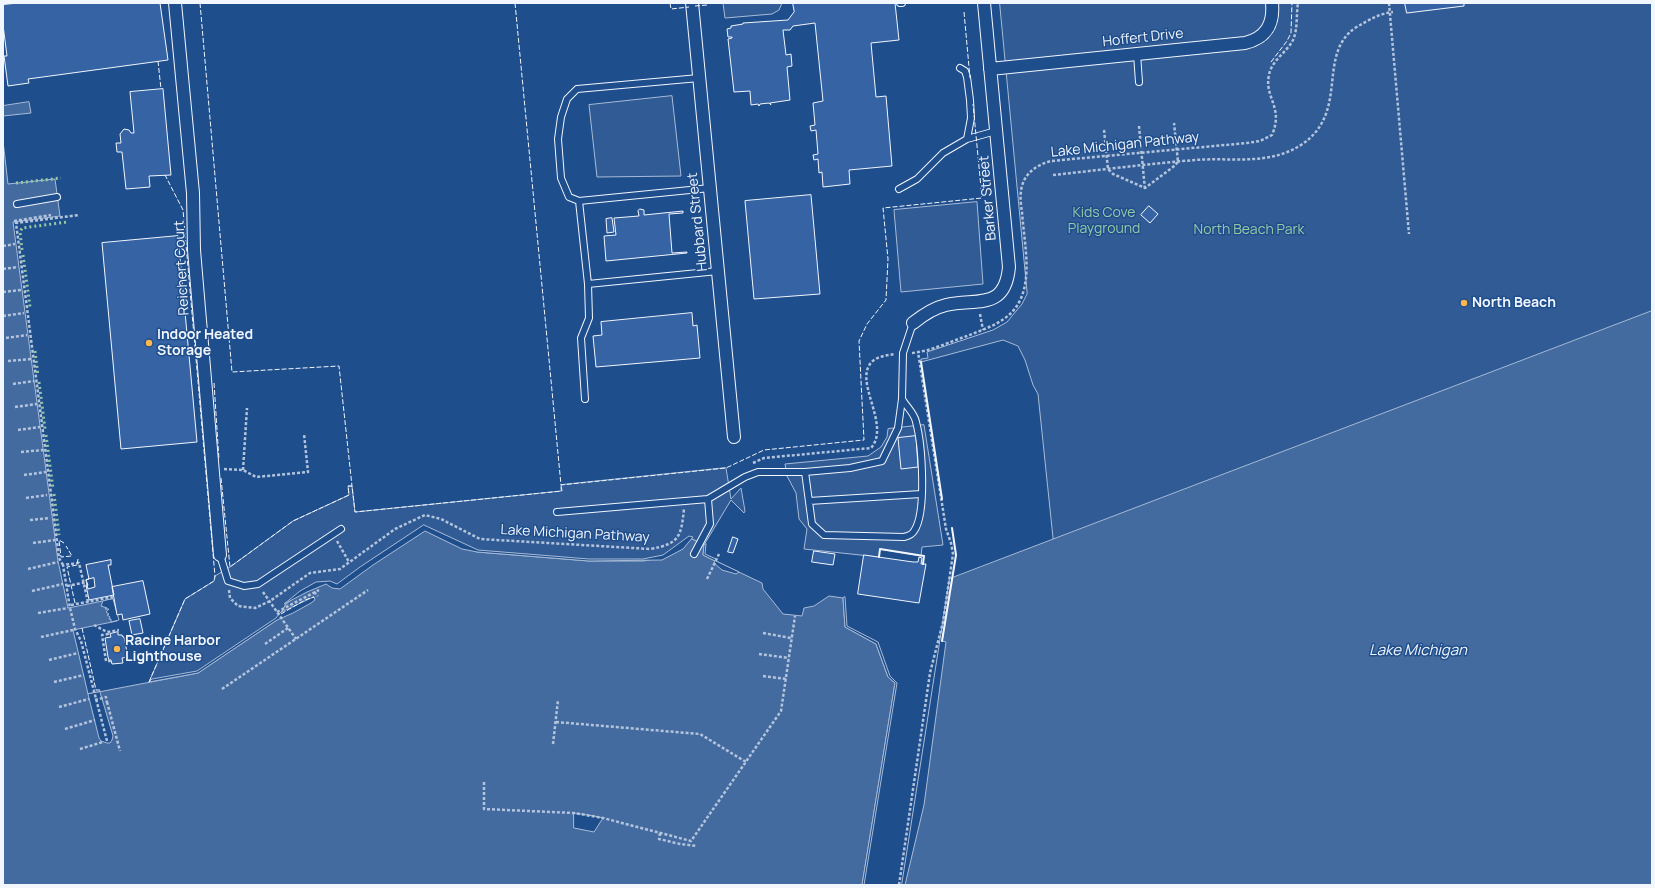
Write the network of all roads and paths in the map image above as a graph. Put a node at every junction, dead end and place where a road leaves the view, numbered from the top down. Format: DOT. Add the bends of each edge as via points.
graph roads {
  1 [pos="175,3"];
  2 [pos="692,3"];
  3 [pos="984,3"];
  4 [pos="1272,3"];
  5 [pos="1298,3"];
  6 [pos="1389,3"];
  7 [pos="1391,12"];
  8 [pos="1137,54"];
  9 [pos="960,68"];
  10 [pos="990,69"];
  11 [pos="699,78"];
  12 [pos="1139,82"];
  13 [pos="1174,123"];
  14 [pos="1138,126"];
  15 [pos="1104,130"];
  16 [pos="996,131"];
  17 [pos="967,139"];
  18 [pos="1177,149"];
  19 [pos="1141,153"];
  20 [pos="1107,156"];
  21 [pos="1178,162"];
  22 [pos="1142,165"];
  23 [pos="1108,169"];
  24 [pos="1053,175"];
  25 [pos="710,188"];
  26 [pos="900,189"];
  27 [pos="1145,189"];
  28 [pos="57,197"];
  29 [pos="579,201"];
  30 [pos="17,204"];
  31 [pos="51,215"];
  32 [pos="79,215"];
  33 [pos="14,220"];
  34 [pos="1409,234"];
  35 [pos="15,244"];
  36 [pos="3,246"];
  37 [pos="18,267"];
  38 [pos="3,269"];
  39 [pos="718,271"];
  40 [pos="588,284"];
  41 [pos="21,290"];
  42 [pos="3,292"];
  43 [pos="980,302"];
  44 [pos="24,313"];
  45 [pos="3,316"];
  46 [pos="913,323"];
  47 [pos="983,330"];
  48 [pos="27,334"];
  49 [pos="6,338"];
  50 [pos="918,352"];
  51 [pos="903,353"];
  52 [pos="31,358"];
  53 [pos="8,361"];
  54 [pos="34,381"];
  55 [pos="12,384"];
  56 [pos="585,399"];
  57 [pos="902,399"];
  58 [pos="37,404"];
  59 [pos="15,407"];
  60 [pos="247,408"];
  61 [pos="40,427"];
  62 [pos="18,430"];
  63 [pos="304,434"];
  64 [pos="734,437"];
  65 [pos="43,450"];
  66 [pos="21,452"];
  67 [pos="751,464"];
  68 [pos="213,470"];
  69 [pos="243,470"];
  70 [pos="46,472"];
  71 [pos="806,472"];
  72 [pos="24,475"];
  73 [pos="921,494"];
  74 [pos="47,495"];
  75 [pos="26,498"];
  76 [pos="708,498"];
  77 [pos="687,501"];
  78 [pos="808,501"];
  79 [pos="557,512"];
  80 [pos="50,518"];
  81 [pos="30,520"];
  82 [pos="341,529"];
  83 [pos="333,534"];
  84 [pos="55,540"];
  85 [pos="33,543"];
  86 [pos="694,554"];
  87 [pos="719,554"];
  88 [pos="220,555"];
  89 [pos="58,562"];
  90 [pos="349,562"];
  91 [pos="63,565"];
  92 [pos="28,569"];
  93 [pos="707,579"];
  94 [pos="228,581"];
  95 [pos="87,582"];
  96 [pos="83,583"];
  97 [pos="63,584"];
  98 [pos="258,584"];
  99 [pos="67,586"];
  100 [pos="319,590"];
  101 [pos="368,590"];
  102 [pos="32,591"];
  103 [pos="314,592"];
  104 [pos="318,596"];
  105 [pos="113,597"];
  106 [pos="270,601"];
  107 [pos="88,602"];
  108 [pos="70,607"];
  109 [pos="277,612"];
  110 [pos="38,613"];
  111 [pos="795,616"];
  112 [pos="94,625"];
  113 [pos="288,628"];
  114 [pos="74,629"];
  115 [pos="119,630"];
  116 [pos="107,632"];
  117 [pos="763,633"];
  118 [pos="41,637"];
  119 [pos="792,638"];
  120 [pos="296,639"];
  121 [pos="265,644"];
  122 [pos="78,653"];
  123 [pos="759,654"];
  124 [pos="789,658"];
  125 [pos="49,660"];
  126 [pos="111,661"];
  127 [pos="84,675"];
  128 [pos="763,676"];
  129 [pos="786,679"];
  130 [pos="54,682"];
  131 [pos="222,689"];
  132 [pos="89,698"];
  133 [pos="95,700"];
  134 [pos="558,700"];
  135 [pos="107,702"];
  136 [pos="59,707"];
  137 [pos="109,710"];
  138 [pos="95,720"];
  139 [pos="556,722"];
  140 [pos="65,729"];
  141 [pos="107,741"];
  142 [pos="103,742"];
  143 [pos="553,744"];
  144 [pos="80,749"];
  145 [pos="120,751"];
  146 [pos="746,762"];
  147 [pos="484,782"];
  148 [pos="660,833"];
  149 [pos="697,846"];
  150 [pos="899,885"];
  1 -- 68 [label="street, Reichert Court" via="193,193 194,250"];
  2 -- 11 [label="street, Hubbard Street"];
  3 -- 10 [label="street, Barker Street"];
  4 -- 8 [label="street, Hoffert Drive" via="1269,26 1259,38 1251,42"];
  5 -- 18 [label="path, Lake Michigan Pathway" via="1293,40 1269,75 1270,94 1277,118 1272,135 1260,141"];
  6 -- 7 [label="path"];
  7 -- 21 [label="path" via="1373,17 1350,32 1343,42 1338,54 1324,120 1311,137 1300,145 1260,160 1216,158"];
  7 -- 34 [label="path"];
  8 -- 10 [label="street, Hoffert Drive"];
  8 -- 12 [label="lane"];
  9 -- 17 [label="lane" via="965,71 967,77 970,100 971,118"];
  10 -- 16 [label="street, Barker Street"];
  11 -- 25 [label="street, Hubbard Street"];
  11 -- 29 [label="lane" via="577,88 567,99 558,139 561,178 569,197"];
  13 -- 18 [label="path"];
  14 -- 19 [label="path"];
  15 -- 20 [label="path"];
  16 -- 17 [label="lane"];
  16 -- 43 [label="street, Barker Street" via="1009,267 1008,282 1004,290 994,298"];
  17 -- 26 [label="lane" via="943,153 917,179"];
  18 -- 19 [label="path, Lake Michigan Pathway"];
  18 -- 21 [label="path"];
  19 -- 20 [label="path, Lake Michigan Pathway"];
  19 -- 22 [label="path"];
  20 -- 23 [label="path"];
  20 -- 47 [label="path, Lake Michigan Pathway" via="1044,163 1026,177 1020,191 1026,269 1024,292 1011,314"];
  21 -- 22 [label="path"];
  21 -- 27 [label="path"];
  22 -- 23 [label="path"];
  22 -- 27 [label="path"];
  23 -- 24 [label="path"];
  23 -- 27 [label="path" via="1113,174"];
  25 -- 29 [label="lane"];
  25 -- 39 [label="street, Hubbard Street"];
  28 -- 30 [label="lane"];
  29 -- 40 [label="lane"];
  31 -- 33 [label="path"];
  32 -- 91 [label="path" via="16,223 59,558"];
  35 -- 36 [label="path"];
  37 -- 38 [label="path"];
  39 -- 40 [label="lane"];
  39 -- 64 [label="street, Hubbard Street"];
  40 -- 56 [label="lane" via="589,318 581,338"];
  41 -- 42 [label="path"];
  43 -- 46 [label="street, Barker Street" via="945,305"];
  43 -- 47 [label="path"];
  44 -- 45 [label="path"];
  46 -- 51 [label="lane"];
  47 -- 50 [label="path, Lake Michigan Pathway"];
  48 -- 49 [label="path"];
  50 -- 51 [label="path, Lake Michigan Pathway"];
  50 -- 150 [label="path" via="946,529 953,554 943,622 930,673"];
  51 -- 57 [label="lane"];
  51 -- 67 [label="path, Lake Michigan Pathway" via="874,360 867,370 878,430 871,448 764,458"];
  52 -- 53 [label="path"];
  54 -- 55 [label="path"];
  57 -- 71 [label="lane" via="898,428 882,461 850,468"];
  57 -- 73 [label="lane" via="916,420 922,476"];
  58 -- 59 [label="path"];
  60 -- 69 [label="path"];
  61 -- 62 [label="path"];
  63 -- 69 [label="path" via="308,472 256,477"];
  65 -- 66 [label="path"];
  68 -- 69 [label="path"];
  68 -- 88 [label="street, Reichert Court"];
  70 -- 72 [label="path"];
  71 -- 76 [label="lane" via="758,472"];
  71 -- 78 [label="lane"];
  73 -- 78 [label="lane"];
  73 -- 78 [label="lane" via="919,522 914,532 904,537 824,535 812,524"];
  74 -- 75 [label="path"];
  76 -- 77 [label="lane"];
  76 -- 86 [label="lane" via="710,524"];
  77 -- 79 [label="lane"];
  77 -- 90 [label="path, Lake Michigan Pathway" via="681,533 664,547 650,549 480,540 441,518 425,515 395,529"];
  80 -- 81 [label="path"];
  82 -- 83 [label="lane"];
  83 -- 90 [label="path"];
  83 -- 98 [label="lane"];
  84 -- 85 [label="path"];
  87 -- 93 [label="path"];
  88 -- 94 [label="lane"];
  89 -- 92 [label="path"];
  90 -- 106 [label="path, Lake Michigan Pathway" via="340,569 310,573"];
  91 -- 96 [label="path" via="79,563"];
  91 -- 99 [label="path"];
  94 -- 98 [label="lane" via="244,586"];
  94 -- 106 [label="path, Lake Michigan Pathway" via="230,598 238,606 255,608"];
  95 -- 96 [label="path"];
  96 -- 99 [label="path"];
  96 -- 107 [label="path"];
  97 -- 102 [label="path"];
  98 -- 106 [label="path"];
  99 -- 108 [label="path"];
  100 -- 103 [label="path"];
  101 -- 120 [label="path"];
  103 -- 104 [label="path"];
  103 -- 109 [label="path"];
  105 -- 107 [label="path"];
  106 -- 109 [label="path"];
  107 -- 108 [label="path"];
  108 -- 110 [label="path"];
  108 -- 114 [label="path"];
  109 -- 113 [label="path"];
  111 -- 119 [label="path"];
  112 -- 116 [label="path"];
  113 -- 120 [label="path"];
  113 -- 121 [label="path"];
  114 -- 118 [label="path"];
  114 -- 133 [label="path" via="81,641"];
  115 -- 116 [label="path"];
  116 -- 126 [label="path" via="108,634 102,635 106,661"];
  117 -- 119 [label="path"];
  119 -- 124 [label="path"];
  120 -- 131 [label="path"];
  122 -- 125 [label="path"];
  123 -- 124 [label="path"];
  124 -- 129 [label="path"];
  127 -- 130 [label="path"];
  128 -- 129 [label="path"];
  129 -- 146 [label="path" via="781,711"];
  132 -- 136 [label="path"];
  133 -- 137 [label="path" via="106,697"];
  133 -- 141 [label="path"];
  134 -- 139 [label="path"];
  135 -- 137 [label="path"];
  137 -- 145 [label="path"];
  138 -- 140 [label="path"];
  139 -- 143 [label="path"];
  139 -- 146 [label="path" via="700,734"];
  142 -- 144 [label="path"];
  146 -- 148 [label="path" via="691,841"];
  147 -- 148 [label="path" via="484,809 574,813"];
  148 -- 149 [label="path" via="659,839"];
}
